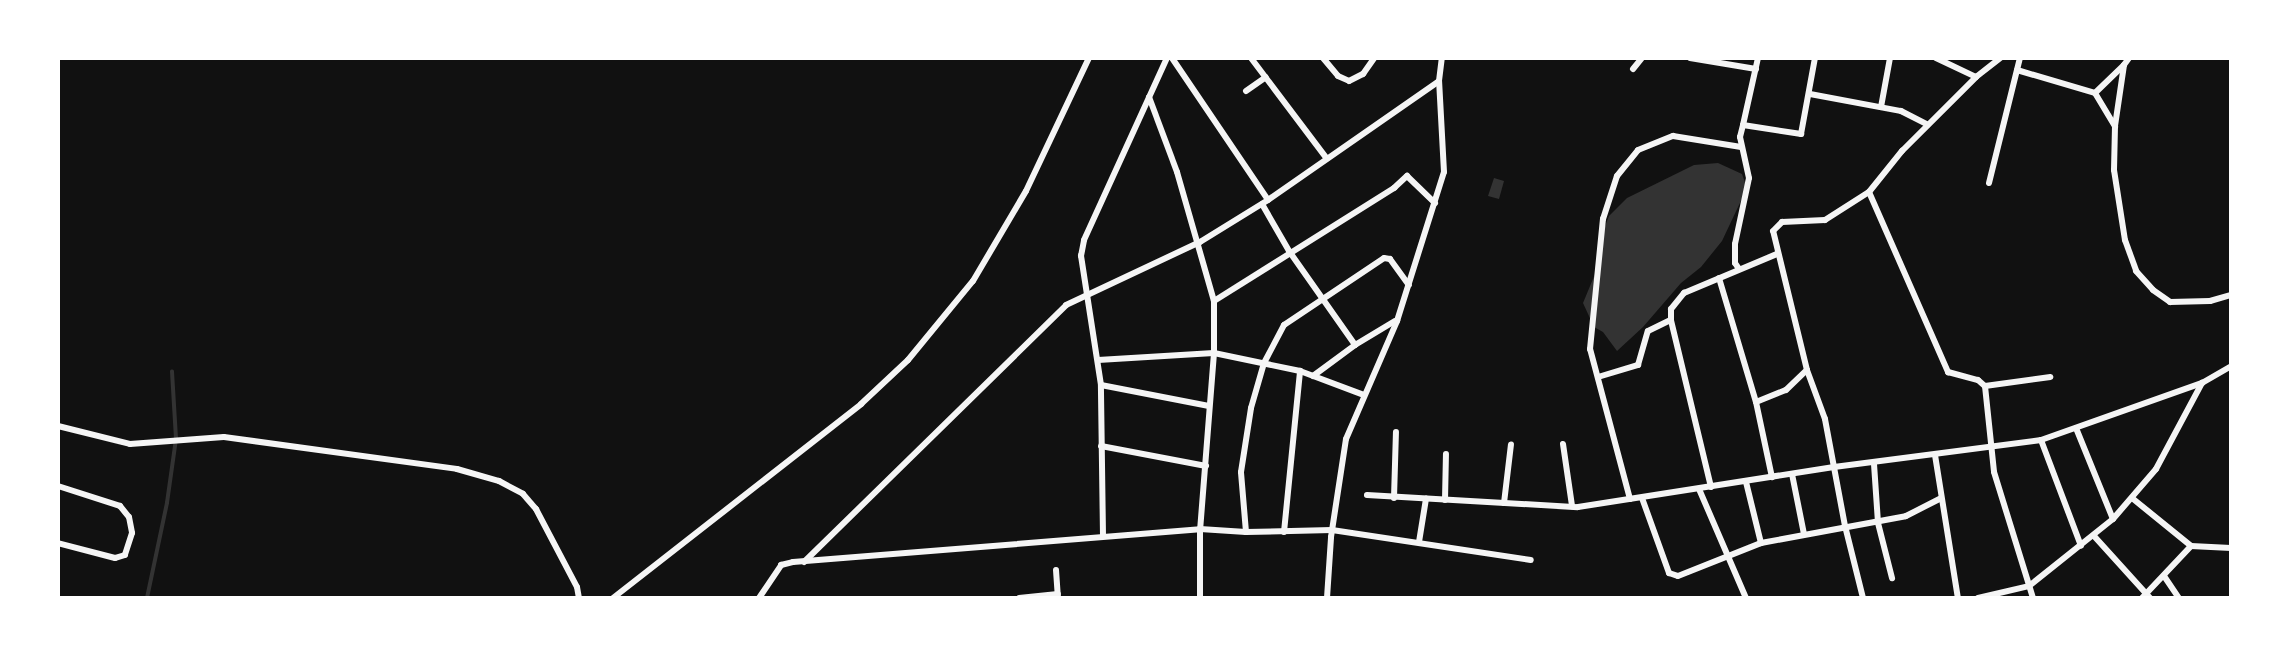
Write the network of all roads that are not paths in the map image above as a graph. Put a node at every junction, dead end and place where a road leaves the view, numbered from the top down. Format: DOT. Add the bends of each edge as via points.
graph roads {
  1 [pos="1089,58"];
  2 [pos="1170,58"];
  3 [pos="1251,58"];
  4 [pos="1323,58"];
  5 [pos="1374,58"];
  6 [pos="1441,58"];
  7 [pos="1642,58"];
  8 [pos="1690,58"];
  9 [pos="1758,58"];
  10 [pos="1815,58"];
  11 [pos="1890,58"];
  12 [pos="1936,58"];
  13 [pos="2000,58"];
  14 [pos="2020,58"];
  15 [pos="2129,58"];
  16 [pos="2124,65"];
  17 [pos="1633,69"];
  18 [pos="1756,69"];
  19 [pos="2017,70"];
  20 [pos="1266,77"];
  21 [pos="1976,77"];
  22 [pos="1439,81"];
  23 [pos="1246,91"];
  24 [pos="2095,93"];
  25 [pos="1810,94"];
  26 [pos="1149,97"];
  27 [pos="1881,107"];
  28 [pos="1743,125"];
  29 [pos="1928,125"];
  30 [pos="2115,126"];
  31 [pos="1741,147"];
  32 [pos="1327,159"];
  33 [pos="1989,183"];
  34 [pos="1869,192"];
  35 [pos="1265,202"];
  36 [pos="1435,203"];
  37 [pos="1199,242"];
  38 [pos="1289,251"];
  39 [pos="1777,254"];
  40 [pos="1738,269"];
  41 [pos="1719,278"];
  42 [pos="1409,285"];
  43 [pos="1087,294"];
  44 [pos="2231,295"];
  45 [pos="1325,299"];
  46 [pos="1214,301"];
  47 [pos="1671,320"];
  48 [pos="1397,321"];
  49 [pos="1355,345"];
  50 [pos="1214,353"];
  51 [pos="1098,359"];
  52 [pos="1264,363"];
  53 [pos="2231,366"];
  54 [pos="1807,370"];
  55 [pos="1300,371"];
  56 [pos="1313,376"];
  57 [pos="2050,376"];
  58 [pos="1598,377"];
  59 [pos="2202,383"];
  60 [pos="1101,385"];
  61 [pos="1984,386"];
  62 [pos="1364,395"];
  63 [pos="1756,402"];
  64 [pos="1209,406"];
  65 [pos="58,426"];
  66 [pos="2076,428"];
  67 [pos="1396,432"];
  68 [pos="2041,440"];
  69 [pos="1511,444"];
  70 [pos="1563,444"];
  71 [pos="1101,446"];
  72 [pos="1992,446"];
  73 [pos="1446,454"];
  74 [pos="1935,455"];
  75 [pos="1874,464"];
  76 [pos="1206,466"];
  77 [pos="1834,467"];
  78 [pos="1792,474"];
  79 [pos="1772,477"];
  80 [pos="1746,482"];
  81 [pos="58,486"];
  82 [pos="1711,487"];
  83 [pos="1699,489"];
  84 [pos="1367,495"];
  85 [pos="1394,498"];
  86 [pos="1642,498"];
  87 [pos="2132,498"];
  88 [pos="1426,499"];
  89 [pos="1630,499"];
  90 [pos="1940,499"];
  91 [pos="1445,500"];
  92 [pos="1504,503"];
  93 [pos="1572,506"];
  94 [pos="2113,519"];
  95 [pos="1878,523"];
  96 [pos="1845,526"];
  97 [pos="1200,530"];
  98 [pos="1332,530"];
  99 [pos="1246,532"];
  100 [pos="1284,532"];
  101 [pos="1804,534"];
  102 [pos="1103,536"];
  103 [pos="2094,536"];
  104 [pos="1419,542"];
  105 [pos="58,543"];
  106 [pos="1761,543"];
  107 [pos="2081,546"];
  108 [pos="2191,546"];
  109 [pos="2231,548"];
  110 [pos="1730,556"];
  111 [pos="1531,559"];
  112 [pos="804,562"];
  113 [pos="1056,570"];
  114 [pos="2164,576"];
  115 [pos="1892,578"];
  116 [pos="2029,586"];
  117 [pos="1058,596"];
  118 [pos="2147,597"];
  119 [pos="579,598"];
  120 [pos="613,598"];
  121 [pos="759,598"];
  122 [pos="1019,598"];
  123 [pos="1200,598"];
  124 [pos="1327,598"];
  125 [pos="1746,598"];
  126 [pos="1863,598"];
  127 [pos="1958,598"];
  128 [pos="1978,598"];
  129 [pos="2033,598"];
  130 [pos="2179,598"];
  1 -- 120 [label="street" via="1026,191 973,281 908,360 861,404"];
  2 -- 26 [label="street"];
  2 -- 35 [label="street"];
  3 -- 20 [label="street"];
  4 -- 5 [label="street" via="1338,76 1349,81 1363,74"];
  6 -- 22 [label="street"];
  7 -- 17 [label="street"];
  8 -- 18 [label="street"];
  9 -- 18 [label="street"];
  10 -- 25 [label="street"];
  11 -- 27 [label="street"];
  12 -- 21 [label="street"];
  13 -- 21 [label="street"];
  14 -- 19 [label="street"];
  15 -- 16 [label="street"];
  16 -- 24 [label="street"];
  16 -- 30 [label="street"];
  18 -- 28 [label="street"];
  19 -- 24 [label="street"];
  19 -- 33 [label="street"];
  20 -- 23 [label="street"];
  20 -- 32 [label="street"];
  21 -- 29 [label="street"];
  22 -- 32 [label="street"];
  22 -- 36 [label="street" via="1444,172"];
  24 -- 30 [label="street"];
  25 -- 27 [label="street"];
  25 -- 28 [label="street" via="1801,134"];
  26 -- 37 [label="street"];
  26 -- 43 [label="street" via="1084,240 1081,256"];
  27 -- 29 [label="street"];
  28 -- 31 [label="street"];
  29 -- 34 [label="street"];
  30 -- 44 [label="street" via="2114,170 2124,240 2136,271 2170,302"];
  31 -- 40 [label="street" via="1749,178 1735,244"];
  31 -- 58 [label="street" via="1674,136 1638,150 1617,176 1603,219 1589,332"];
  32 -- 35 [label="street"];
  34 -- 39 [label="street" via="1825,220 1782,222 1773,231"];
  34 -- 61 [label="street" via="1948,372"];
  35 -- 37 [label="street"];
  35 -- 38 [label="street"];
  36 -- 38 [label="street" via="1407,176"];
  36 -- 42 [label="street"];
  37 -- 43 [label="street"];
  37 -- 46 [label="street"];
  38 -- 45 [label="street"];
  38 -- 46 [label="street"];
  39 -- 40 [label="street"];
  39 -- 54 [label="street"];
  40 -- 41 [label="street"];
  41 -- 47 [label="street" via="1684,293 1671,309"];
  41 -- 63 [label="street"];
  42 -- 45 [label="street" via="1390,259 1384,258"];
  42 -- 48 [label="street"];
  43 -- 51 [label="street"];
  43 -- 112 [label="street" via="1046,322"];
  45 -- 49 [label="street"];
  45 -- 52 [label="street" via="1284,325"];
  46 -- 50 [label="street"];
  47 -- 58 [label="street" via="1648,331 1638,365"];
  47 -- 82 [label="street"];
  48 -- 49 [label="street"];
  48 -- 62 [label="street"];
  49 -- 56 [label="street"];
  50 -- 51 [label="street"];
  50 -- 52 [label="street"];
  50 -- 64 [label="street"];
  51 -- 60 [label="street"];
  52 -- 55 [label="street"];
  52 -- 99 [label="street" via="1243,452"];
  53 -- 59 [label="street"];
  54 -- 63 [label="street" via="1786,390"];
  54 -- 77 [label="street" via="1825,419"];
  55 -- 56 [label="street"];
  55 -- 100 [label="street"];
  56 -- 62 [label="street"];
  57 -- 61 [label="street"];
  58 -- 89 [label="street"];
  59 -- 66 [label="street"];
  59 -- 87 [label="street" via="2156,469"];
  60 -- 64 [label="street"];
  60 -- 71 [label="street"];
  61 -- 72 [label="street"];
  62 -- 98 [label="street" via="1346,439"];
  63 -- 79 [label="street"];
  64 -- 76 [label="street"];
  65 -- 119 [label="street" via="130,444 224,437 457,469 499,481 523,494 536,509"];
  66 -- 68 [label="street"];
  66 -- 94 [label="street"];
  67 -- 85 [label="street"];
  68 -- 72 [label="street"];
  68 -- 107 [label="street"];
  69 -- 92 [label="street"];
  70 -- 93 [label="street"];
  71 -- 76 [label="street"];
  71 -- 102 [label="street"];
  72 -- 74 [label="street"];
  72 -- 116 [label="street" via="1994,472"];
  73 -- 91 [label="street"];
  74 -- 75 [label="street"];
  74 -- 90 [label="street"];
  75 -- 77 [label="street"];
  75 -- 95 [label="street"];
  76 -- 97 [label="street"];
  77 -- 78 [label="street"];
  77 -- 96 [label="street"];
  78 -- 79 [label="street"];
  78 -- 101 [label="street"];
  79 -- 80 [label="street"];
  80 -- 82 [label="street"];
  80 -- 106 [label="street"];
  81 -- 105 [label="street" via="120,506 129,517 132,533 125,555 115,558"];
  82 -- 83 [label="street"];
  83 -- 86 [label="street"];
  83 -- 110 [label="street"];
  84 -- 85 [label="street"];
  85 -- 88 [label="street"];
  86 -- 89 [label="street"];
  86 -- 110 [label="street" via="1669,573 1678,576"];
  87 -- 94 [label="street"];
  87 -- 108 [label="street"];
  88 -- 91 [label="street"];
  88 -- 104 [label="street"];
  89 -- 93 [label="street"];
  90 -- 95 [label="street" via="1906,516"];
  90 -- 127 [label="street"];
  91 -- 92 [label="street"];
  92 -- 93 [label="street"];
  94 -- 103 [label="street"];
  95 -- 96 [label="street"];
  95 -- 115 [label="street"];
  96 -- 101 [label="street"];
  96 -- 126 [label="street"];
  97 -- 99 [label="street"];
  97 -- 102 [label="street"];
  97 -- 123 [label="street"];
  98 -- 100 [label="street"];
  98 -- 104 [label="street"];
  98 -- 124 [label="street"];
  99 -- 100 [label="street"];
  101 -- 106 [label="street"];
  102 -- 112 [label="street"];
  103 -- 107 [label="street"];
  103 -- 118 [label="street"];
  104 -- 111 [label="street"];
  106 -- 110 [label="street"];
  107 -- 116 [label="street"];
  108 -- 109 [label="street"];
  108 -- 114 [label="street"];
  110 -- 125 [label="street"];
  112 -- 121 [label="street" via="781,565"];
  113 -- 117 [label="street"];
  114 -- 118 [label="street"];
  114 -- 130 [label="street"];
  116 -- 128 [label="street"];
  116 -- 129 [label="street"];
  117 -- 122 [label="street"];
}
